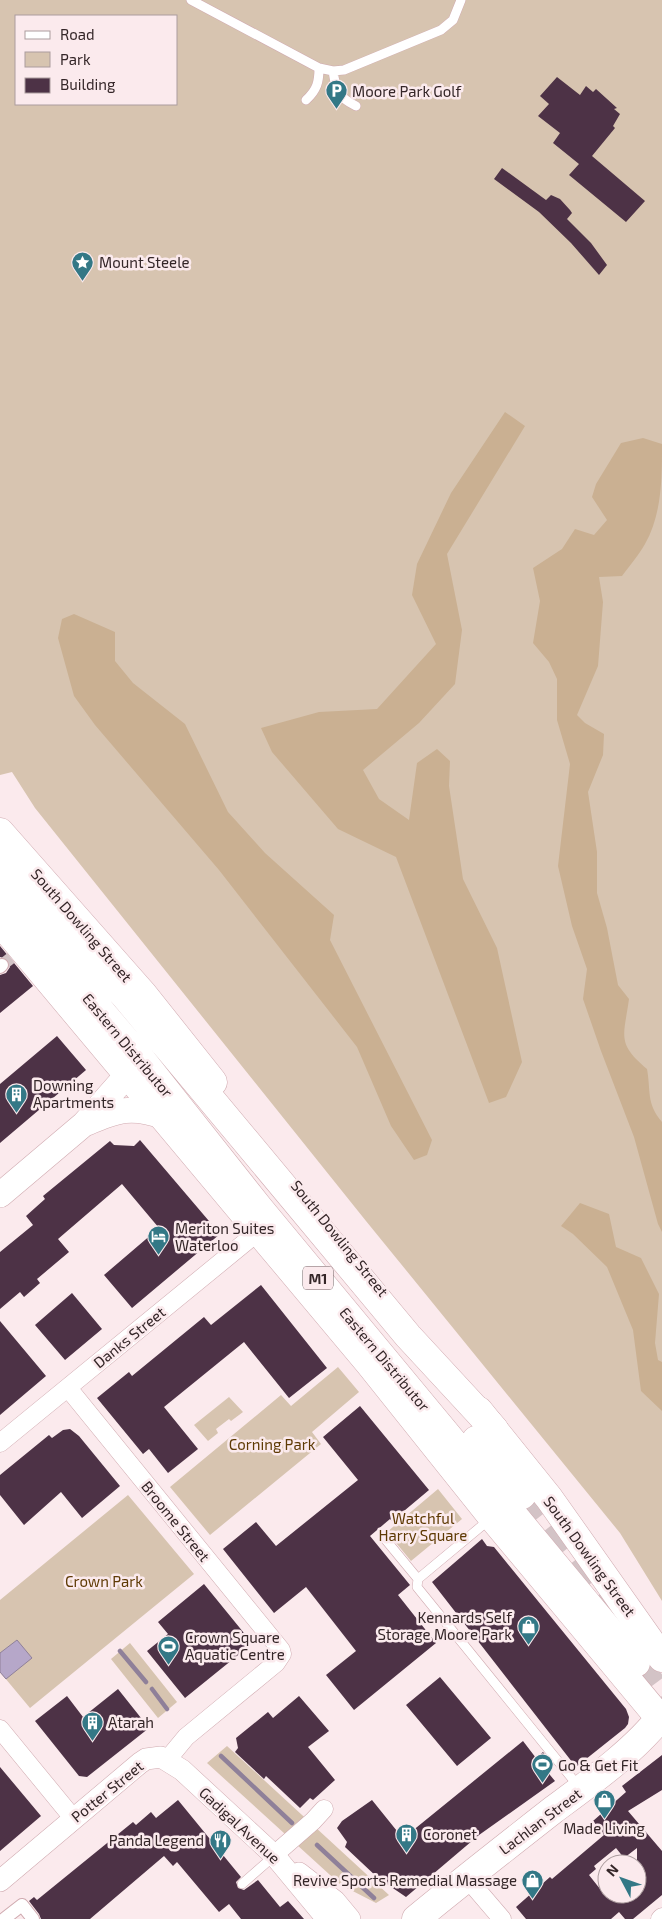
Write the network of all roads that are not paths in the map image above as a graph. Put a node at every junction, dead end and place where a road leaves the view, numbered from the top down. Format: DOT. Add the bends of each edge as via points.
graph roads {
  1 [pos="191,0"];
  2 [pos="461,0"];
  3 [pos="319,68"];
  4 [pos="333,71"];
  5 [pos="306,100"];
  6 [pos="356,106"];
  7 [pos="0,832"];
  8 [pos="0,860"];
  9 [pos="0,865"];
  10 [pos="0,892"];
  11 [pos="0,922"];
  12 [pos="128,1074"];
  13 [pos="164,1117"];
  14 [pos="84,1124"];
  15 [pos="0,1195"];
  16 [pos="259,1231"];
  17 [pos="68,1388"];
  18 [pos="494,1429"];
  19 [pos="0,1443"];
  20 [pos="522,1495"];
  21 [pos="492,1517"];
  22 [pos="385,1540"];
  23 [pos="418,1579"];
  24 [pos="638,1622"];
  25 [pos="662,1639"];
  26 [pos="649,1660"];
  27 [pos="661,1718"];
  28 [pos="0,1729"];
  29 [pos="167,1760"];
  30 [pos="581,1789"];
  31 [pos="324,1809"];
  32 [pos="73,1818"];
  33 [pos="274,1855"];
  34 [pos="466,1877"];
  35 [pos="0,1881"];
  36 [pos="242,1884"];
  37 [pos="5,1915"];
  38 [pos="33,1919"];
  39 [pos="326,1919"];
  40 [pos="350,1919"];
  41 [pos="416,1919"];
  42 [pos="502,1919"];
  1 -- 3 [label="lane"];
  2 -- 4 [label="lane" via="452,20 441,30 344,70"];
  3 -- 4 [label="lane"];
  3 -- 5 [label="lane" via="319,83"];
  4 -- 6 [label="lane" via="336,88 344,100"];
  7 -- 18 [label="main road, South Dowling Street" via="143,994"];
  8 -- 18 [label="main road" via="125,996 408,1336"];
  9 -- 20 [label="main road, Eastern Distributor / M1"];
  10 -- 26 [label="main road, Eastern Distributor / M1" via="138,1054 259,1208"];
  11 -- 12 [label="main road"];
  12 -- 13 [label="main road"];
  12 -- 14 [label="main road"];
  13 -- 14 [label="main road" via="125,1109"];
  13 -- 16 [label="main road"];
  14 -- 15 [label="main road"];
  16 -- 17 [label="street, Danks Street"];
  16 -- 21 [label="main road"];
  17 -- 19 [label="street, Danks Street"];
  17 -- 29 [label="street, Broome Street" via="280,1647 282,1654 276,1663 186,1737"];
  18 -- 24 [label="main road, South Dowling Street" via="549,1498"];
  21 -- 23 [label="lane"];
  21 -- 27 [label="main road"];
  22 -- 23 [label="lane"];
  23 -- 30 [label="lane" via="417,1587"];
  24 -- 25 [label="main road"];
  24 -- 26 [label="main road, South Dowling Street"];
  27 -- 30 [label="main road, Lachlan Street"];
  28 -- 32 [label="street"];
  29 -- 32 [label="street, Potter Street" via="153,1757 140,1763"];
  29 -- 33 [label="street, Gadigal Avenue"];
  30 -- 34 [label="main road, Lachlan Street"];
  31 -- 33 [label="street"];
  32 -- 35 [label="street, Potter Street"];
  33 -- 36 [label="lane"];
  33 -- 39 [label="street, Gadigal Avenue"];
  33 -- 40 [label="street, Gadigal Avenue" via="329,1896"];
  34 -- 41 [label="main road, Lachlan Street"];
  34 -- 42 [label="street"];
  37 -- 38 [label="street" via="22,1905"];
}
